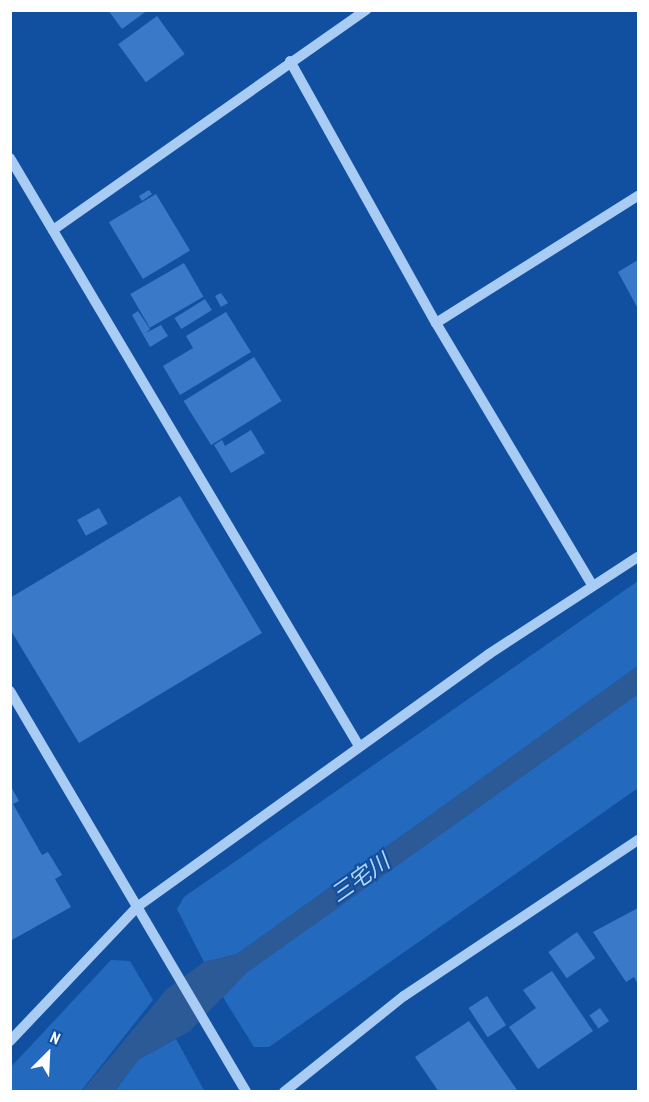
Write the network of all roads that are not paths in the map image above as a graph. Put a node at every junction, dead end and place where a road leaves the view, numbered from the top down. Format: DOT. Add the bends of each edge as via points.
graph roads {
  1 [pos="366,10"];
  2 [pos="290,61"];
  3 [pos="10,158"];
  4 [pos="639,196"];
  5 [pos="53,230"];
  6 [pos="436,323"];
  7 [pos="639,557"];
  8 [pos="593,586"];
  9 [pos="10,691"];
  10 [pos="359,746"];
  11 [pos="639,840"];
  12 [pos="137,908"];
  13 [pos="10,1041"];
  14 [pos="246,1092"];
  15 [pos="284,1092"];
  1 -- 2 [label="street"];
  2 -- 5 [label="street"];
  2 -- 6 [label="street"];
  3 -- 5 [label="street"];
  4 -- 6 [label="street"];
  5 -- 10 [label="street"];
  6 -- 8 [label="street"];
  7 -- 8 [label="street"];
  8 -- 10 [label="street"];
  9 -- 12 [label="street"];
  10 -- 12 [label="street"];
  11 -- 15 [label="street" via="404,996"];
  12 -- 13 [label="street"];
  12 -- 14 [label="street"];
}
